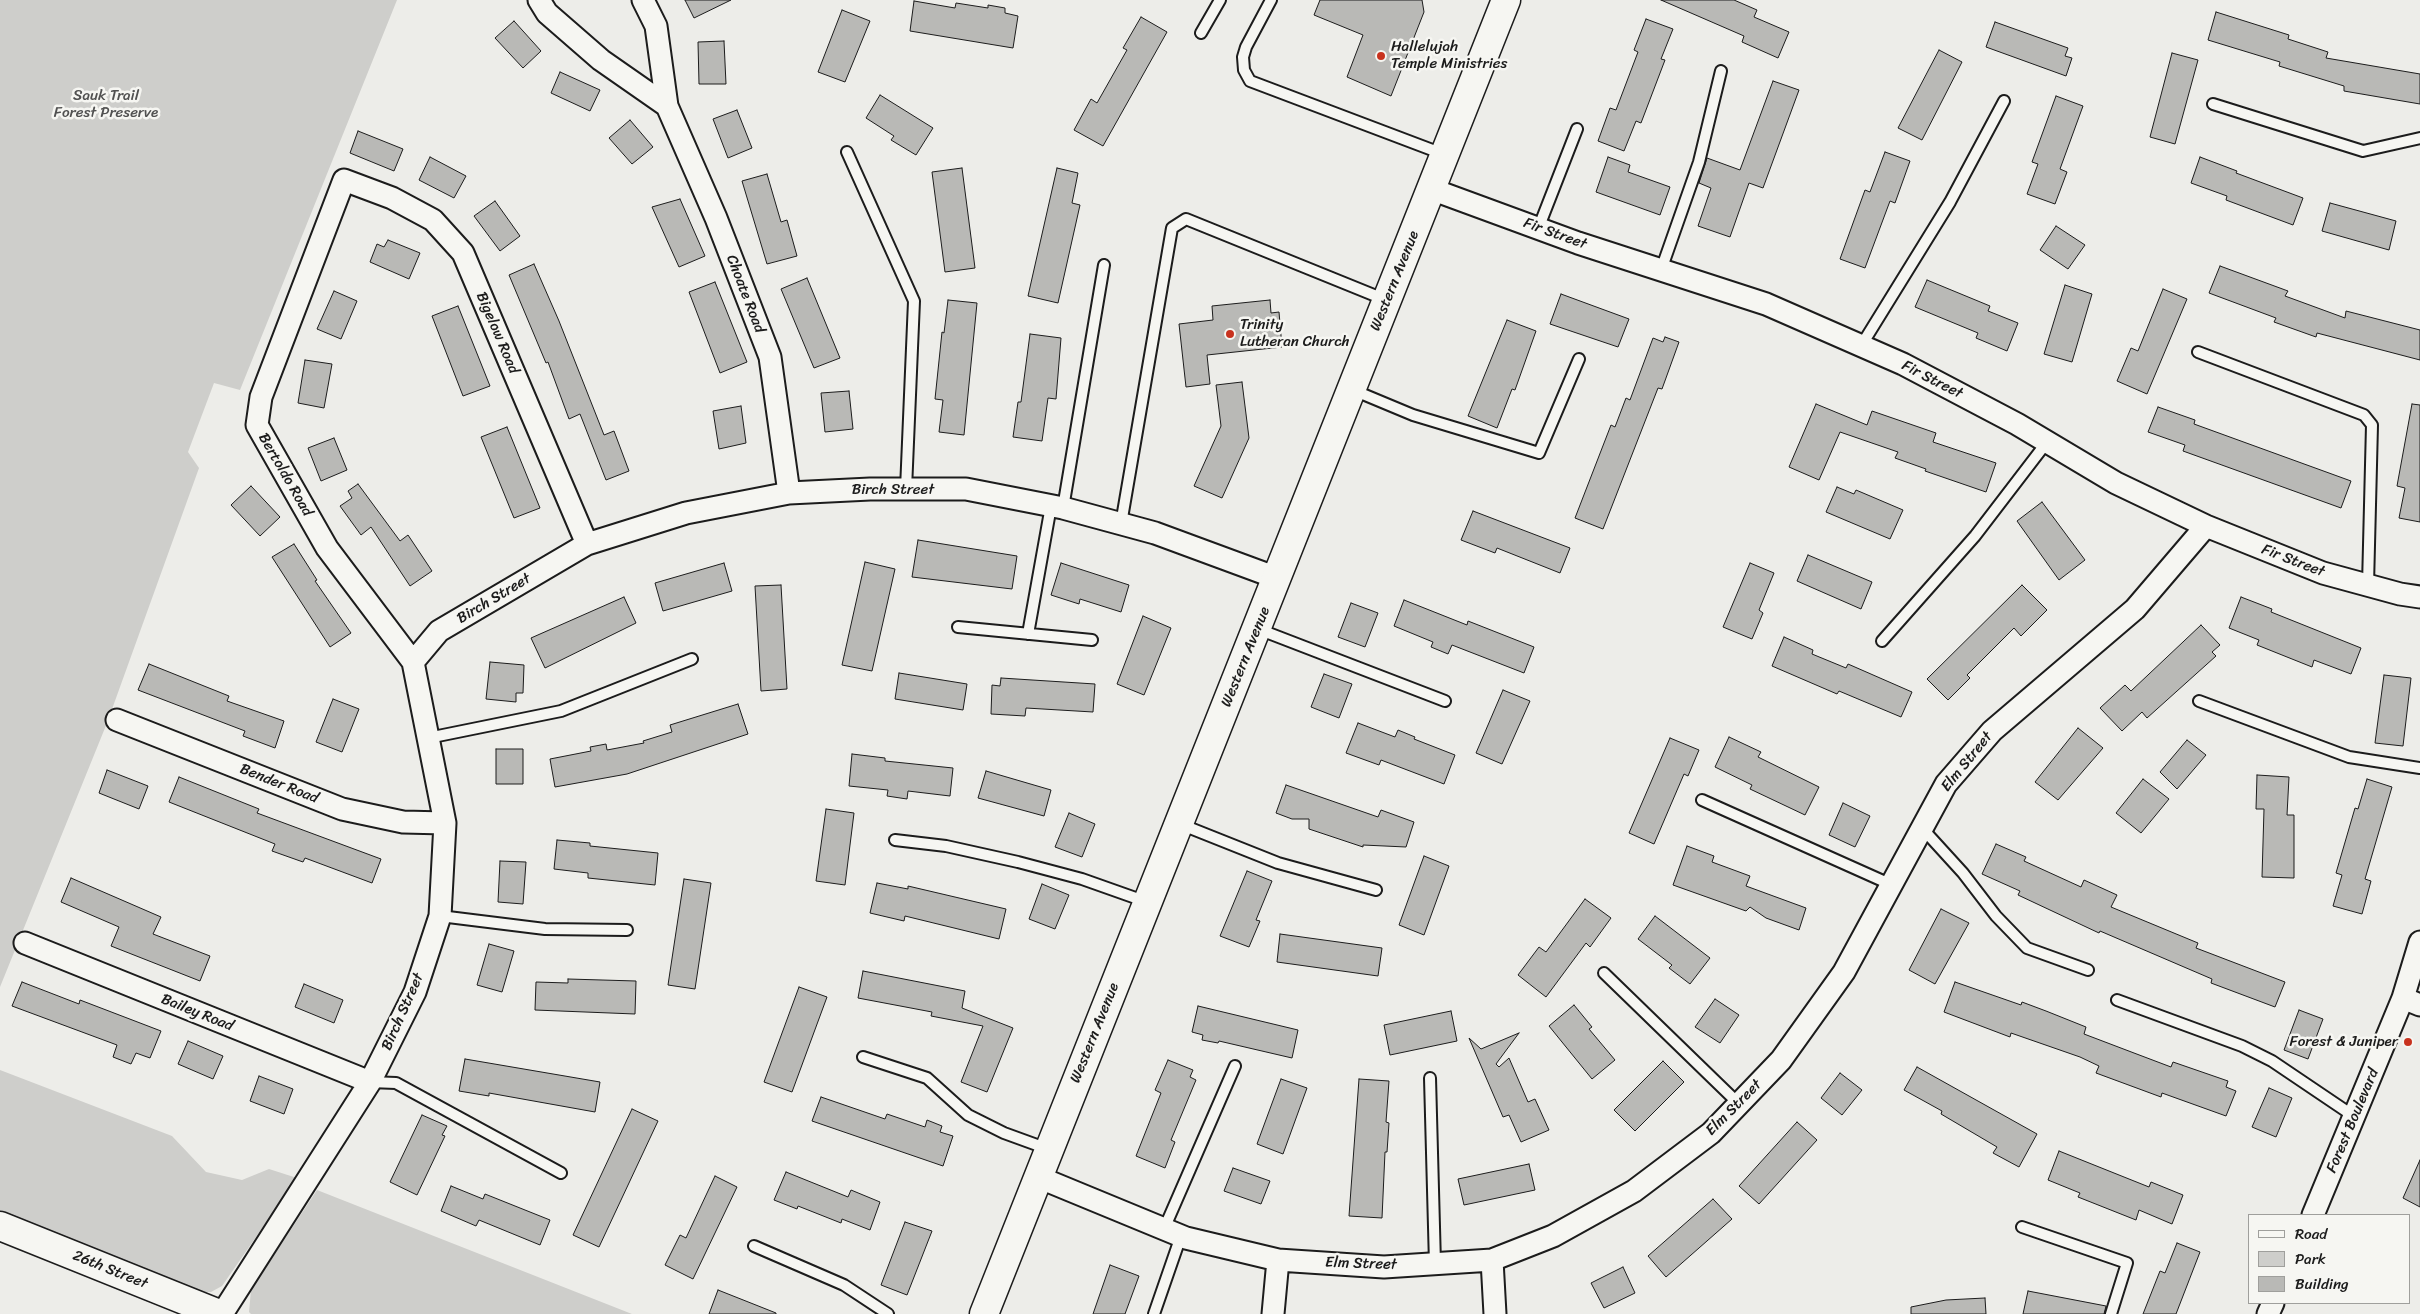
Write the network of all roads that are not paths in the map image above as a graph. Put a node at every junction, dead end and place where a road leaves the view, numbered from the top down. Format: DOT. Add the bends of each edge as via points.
graph roads {
  1 [pos="539,0"];
  2 [pos="643,0"];
  3 [pos="1220,0"];
  4 [pos="1271,0"];
  5 [pos="1506,0"];
  6 [pos="1201,33"];
  7 [pos="1721,72"];
  8 [pos="2004,101"];
  9 [pos="2213,104"];
  10 [pos="667,106"];
  11 [pos="1577,129"];
  12 [pos="2420,138"];
  13 [pos="847,152"];
  14 [pos="1444,155"];
  15 [pos="344,180"];
  16 [pos="1431,189"];
  17 [pos="1538,228"];
  18 [pos="1104,265"];
  19 [pos="1661,270"];
  20 [pos="1387,300"];
  21 [pos="1861,346"];
  22 [pos="2198,352"];
  23 [pos="1579,359"];
  24 [pos="1352,390"];
  25 [pos="2047,442"];
  26 [pos="906,489"];
  27 [pos="789,493"];
  28 [pos="1057,507"];
  29 [pos="1121,524"];
  30 [pos="2206,526"];
  31 [pos="587,544"];
  32 [pos="1277,578"];
  33 [pos="2368,585"];
  34 [pos="2420,596"];
  35 [pos="958,627"];
  36 [pos="1257,628"];
  37 [pos="1028,634"];
  38 [pos="1092,640"];
  39 [pos="1882,641"];
  40 [pos="692,659"];
  41 [pos="413,662"];
  42 [pos="1445,701"];
  43 [pos="2199,701"];
  44 [pos="118,720"];
  45 [pos="428,738"];
  46 [pos="2420,768"];
  47 [pos="1702,800"];
  48 [pos="446,823"];
  49 [pos="1179,824"];
  50 [pos="1922,828"];
  51 [pos="895,840"];
  52 [pos="1892,885"];
  53 [pos="1376,890"];
  54 [pos="1148,902"];
  55 [pos="440,916"];
  56 [pos="627,930"];
  57 [pos="2420,942"];
  58 [pos="24,943"];
  59 [pos="2088,970"];
  60 [pos="1604,973"];
  61 [pos="2117,1000"];
  62 [pos="2412,1002"];
  63 [pos="863,1057"];
  64 [pos="1235,1066"];
  65 [pos="1430,1078"];
  66 [pos="370,1082"];
  67 [pos="1739,1104"];
  68 [pos="2355,1117"];
  69 [pos="1049,1149"];
  70 [pos="561,1172"];
  71 [pos="1038,1178"];
  72 [pos="2313,1214"];
  73 [pos="0,1226"];
  74 [pos="2022,1227"];
  75 [pos="1172,1232"];
  76 [pos="754,1246"];
  77 [pos="1278,1260"];
  78 [pos="1492,1260"];
  79 [pos="1435,1264"];
  80 [pos="220,1314"];
  81 [pos="888,1314"];
  82 [pos="984,1314"];
  83 [pos="1154,1314"];
  84 [pos="1273,1314"];
  85 [pos="1495,1314"];
  86 [pos="2111,1314"];
  1 -- 10 [label="street" via="547,13 602,60"];
  2 -- 10 [label="street, Choate Road" via="656,26"];
  3 -- 6 [label="lane"];
  4 -- 14 [label="lane" via="1246,47 1244,70 1250,81"];
  5 -- 14 [label="main road, Western Avenue"];
  7 -- 19 [label="lane" via="1699,162"];
  8 -- 21 [label="lane" via="1950,202"];
  9 -- 12 [label="lane" via="2363,151"];
  10 -- 27 [label="street, Choate Road" via="716,218 770,357"];
  11 -- 17 [label="lane"];
  13 -- 26 [label="lane" via="914,301"];
  14 -- 16 [label="main road, Western Avenue"];
  15 -- 31 [label="street, Bigelow Road" via="392,198 433,220 464,253"];
  15 -- 41 [label="street, Bertoldo Road" via="261,397 257,425 327,548"];
  16 -- 17 [label="street, Fir Street"];
  16 -- 20 [label="main road, Western Avenue"];
  17 -- 19 [label="street, Fir Street"];
  18 -- 28 [label="lane"];
  19 -- 21 [label="street, Fir Street" via="1766,304"];
  20 -- 24 [label="main road, Western Avenue"];
  20 -- 29 [label="lane" via="1186,219 1172,228"];
  21 -- 25 [label="street, Fir Street" via="1903,364"];
  22 -- 33 [label="lane" via="2364,415 2372,425"];
  23 -- 24 [label="lane" via="1539,453 1413,415"];
  24 -- 32 [label="main road, Western Avenue"];
  25 -- 30 [label="street, Fir Street" via="2116,483"];
  25 -- 39 [label="lane" via="2001,505"];
  26 -- 27 [label="street, Birch Street"];
  26 -- 28 [label="street, Birch Street" via="966,490"];
  27 -- 31 [label="street, Birch Street" via="686,513"];
  28 -- 29 [label="street, Birch Street"];
  28 -- 37 [label="lane"];
  29 -- 32 [label="street, Birch Street" via="1155,533"];
  30 -- 33 [label="street, Fir Street" via="2323,573"];
  30 -- 50 [label="street, Elm Street" via="2135,609 1992,731 1946,784"];
  31 -- 41 [label="street, Birch Street" via="439,631"];
  32 -- 36 [label="main road, Western Avenue"];
  33 -- 34 [label="street, Fir Street"];
  35 -- 37 [label="lane"];
  36 -- 42 [label="lane"];
  36 -- 49 [label="main road, Western Avenue"];
  37 -- 38 [label="lane"];
  40 -- 45 [label="lane" via="561,711"];
  41 -- 45 [label="street, Birch Street"];
  43 -- 46 [label="lane" via="2349,758"];
  44 -- 48 [label="street, Bender Road" via="342,809 402,822"];
  45 -- 48 [label="street, Birch Street"];
  47 -- 52 [label="lane"];
  48 -- 55 [label="street, Birch Street"];
  49 -- 53 [label="lane" via="1278,863"];
  49 -- 54 [label="main road, Western Avenue"];
  50 -- 52 [label="street, Elm Street"];
  50 -- 59 [label="lane" via="2027,948"];
  51 -- 54 [label="lane" via="946,846 1018,862 1082,879"];
  52 -- 67 [label="street, Elm Street" via="1844,972 1781,1060"];
  54 -- 69 [label="main road, Western Avenue"];
  55 -- 56 [label="lane" via="545,929"];
  55 -- 66 [label="street, Birch Street" via="415,992"];
  57 -- 62 [label="street, Forest Boulevard"];
  58 -- 66 [label="street, Bailey Road"];
  60 -- 67 [label="lane"];
  61 -- 68 [label="lane" via="2242,1046 2272,1061"];
  62 -- 68 [label="street, Forest Boulevard"];
  63 -- 69 [label="lane" via="927,1078 968,1115 1004,1133"];
  64 -- 75 [label="lane"];
  65 -- 79 [label="lane"];
  66 -- 70 [label="lane" via="396,1083"];
  66 -- 80 [label="street, Birch Street"];
  67 -- 78 [label="street, Elm Street" via="1711,1133 1634,1191 1553,1236"];
  68 -- 72 [label="street, Forest Boulevard"];
  69 -- 71 [label="main road, Western Avenue"];
  71 -- 75 [label="street, Elm Street"];
  71 -- 82 [label="main road, Western Avenue"];
  73 -- 80 [label="main road, 26th Street"];
  74 -- 86 [label="lane" via="2127,1263"];
  75 -- 77 [label="street, Elm Street"];
  75 -- 83 [label="lane"];
  76 -- 81 [label="lane" via="844,1284"];
  77 -- 79 [label="street, Elm Street" via="1384,1267"];
  77 -- 84 [label="street"];
  78 -- 79 [label="street, Elm Street"];
  78 -- 85 [label="street"];
}
